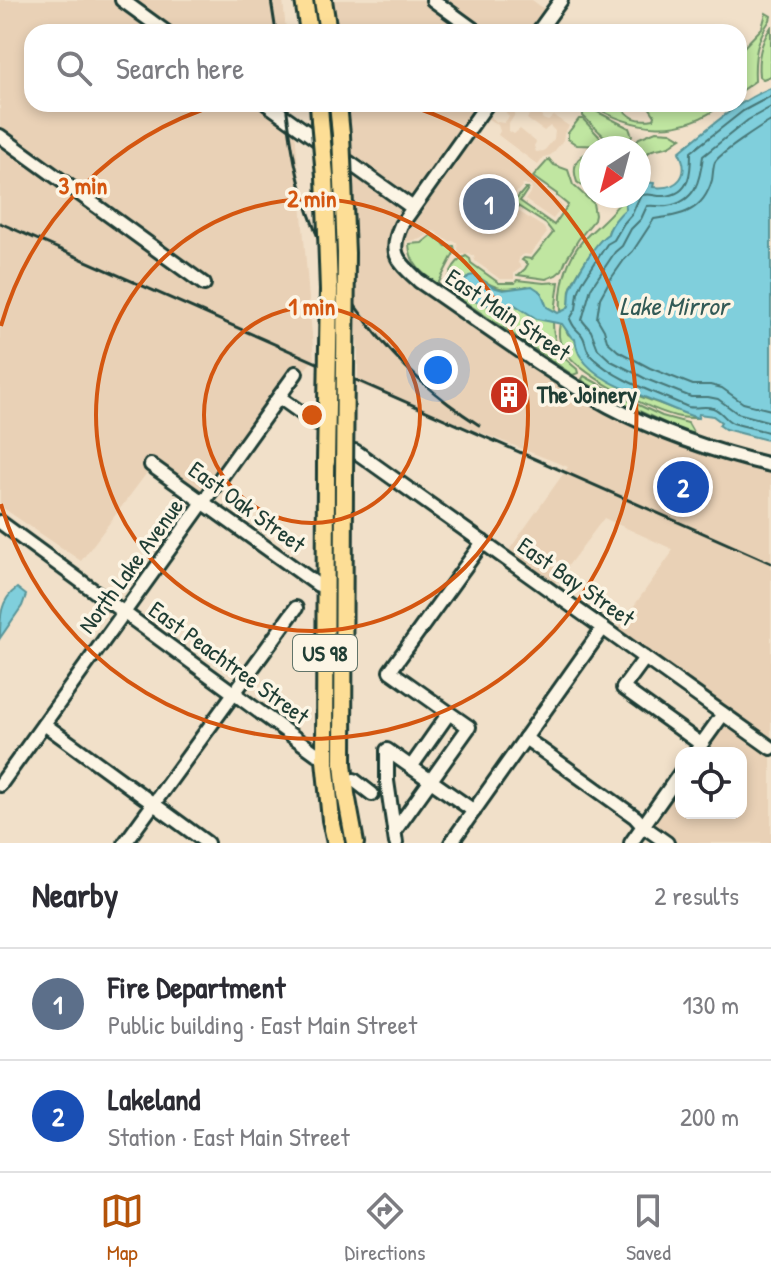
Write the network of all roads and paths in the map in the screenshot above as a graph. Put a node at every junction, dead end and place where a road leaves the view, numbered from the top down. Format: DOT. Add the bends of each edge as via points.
graph roads {
  1 [pos="122,0"];
  2 [pos="304,0"];
  3 [pos="323,0"];
  4 [pos="433,0"];
  5 [pos="561,0"];
  6 [pos="155,24"];
  7 [pos="308,24"];
  8 [pos="327,24"];
  9 [pos="466,24"];
  10 [pos="544,24"];
  11 [pos="278,112"];
  12 [pos="320,112"];
  13 [pos="339,112"];
  14 [pos="481,112"];
  15 [pos="0,136"];
  16 [pos="413,208"];
  17 [pos="204,284"];
  18 [pos="296,373"];
  19 [pos="279,397"];
  20 [pos="317,424"];
  21 [pos="355,451"];
  22 [pos="151,465"];
  23 [pos="771,465"];
  24 [pos="203,503"];
  25 [pos="0,522"];
  26 [pos="483,542"];
  27 [pos="318,585"];
  28 [pos="296,608"];
  29 [pos="124,613"];
  30 [pos="603,628"];
  31 [pos="645,658"];
  32 [pos="234,694"];
  33 [pos="449,713"];
  34 [pos="723,714"];
  35 [pos="44,724"];
  36 [pos="525,738"];
  37 [pos="696,747"];
  38 [pos="699,747"];
  39 [pos="771,748"];
  40 [pos="317,754"];
  41 [pos="411,767"];
  42 [pos="354,780"];
  43 [pos="431,781"];
  44 [pos="675,781"];
  45 [pos="0,785"];
  46 [pos="372,794"];
  47 [pos="153,804"];
  48 [pos="474,811"];
  49 [pos="643,826"];
  50 [pos="395,838"];
  51 [pos="125,843"];
  52 [pos="207,843"];
  53 [pos="336,843"];
  54 [pos="355,843"];
  55 [pos="451,843"];
  56 [pos="631,843"];
  57 [pos="667,843"];
  1 -- 6 [label="street"];
  2 -- 7 [label="main road"];
  3 -- 8 [label="main road"];
  4 -- 9 [label="street"];
  5 -- 10 [label="street"];
  11 -- 16 [label="street"];
  12 -- 53 [label="main road, US 98, bridge" via="329,290 325,760"];
  13 -- 54 [label="main road, US 98, bridge" via="346,253 343,763"];
  14 -- 16 [label="street, East Main Street"];
  15 -- 17 [label="street"];
  16 -- 23 [label="street, East Main Street" via="395,237 395,253 419,281 612,407 689,442"];
  18 -- 19 [label="street, North Lake Avenue"];
  19 -- 20 [label="street"];
  19 -- 24 [label="street, North Lake Avenue"];
  21 -- 26 [label="street, East Bay Street"];
  22 -- 24 [label="street, East Oak Street"];
  24 -- 27 [label="street, East Oak Street"];
  24 -- 29 [label="street, North Lake Avenue"];
  25 -- 29 [label="street, East Peachtree Street"];
  26 -- 30 [label="street, East Bay Street"];
  26 -- 33 [label="street" via="390,671"];
  28 -- 32 [label="street"];
  29 -- 32 [label="street, East Peachtree Street"];
  29 -- 35 [label="street, North Lake Avenue"];
  30 -- 31 [label="street, East Bay Street"];
  30 -- 36 [label="street"];
  31 -- 34 [label="street, East Bay Street"];
  31 -- 37 [label="street" via="623,688"];
  32 -- 40 [label="street, East Peachtree Street"];
  32 -- 47 [label="street"];
  33 -- 41 [label="street"];
  33 -- 43 [label="street" via="469,727"];
  34 -- 38 [label="street"];
  34 -- 39 [label="street, East Bay Street"];
  35 -- 45 [label="street, North Lake Avenue"];
  35 -- 47 [label="street"];
  36 -- 48 [label="street"];
  36 -- 49 [label="street"];
  41 -- 43 [label="street"];
  41 -- 50 [label="street" via="387,750"];
  42 -- 46 [label="street"];
  43 -- 48 [label="street"];
  43 -- 50 [label="street"];
  44 -- 49 [label="street"];
  47 -- 51 [label="street"];
  47 -- 52 [label="street"];
  48 -- 55 [label="street"];
  49 -- 56 [label="street"];
  49 -- 57 [label="street"];
}
